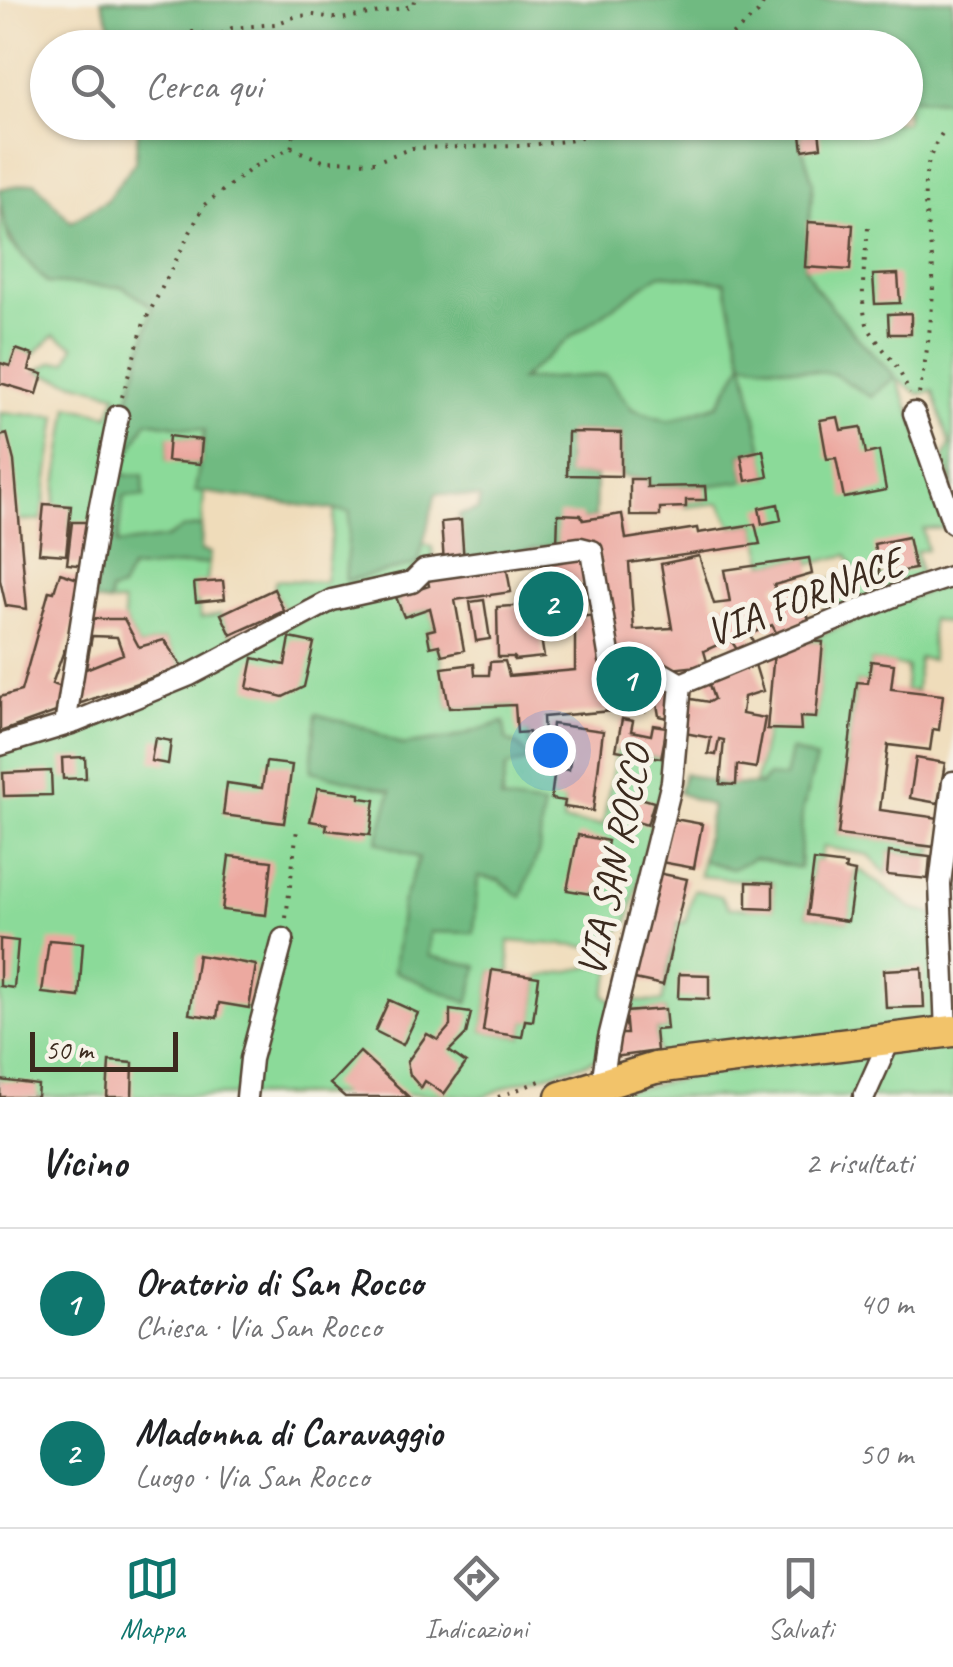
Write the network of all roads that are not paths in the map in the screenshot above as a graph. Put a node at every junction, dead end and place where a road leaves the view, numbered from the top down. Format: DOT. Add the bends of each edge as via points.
graph roads {
  1 [pos="914,413"];
  2 [pos="118,416"];
  3 [pos="953,523"];
  4 [pos="953,576"];
  5 [pos="681,684"];
  6 [pos="65,725"];
  7 [pos="0,745"];
  8 [pos="953,782"];
  9 [pos="283,938"];
  10 [pos="949,1032"];
  11 [pos="890,1039"];
  12 [pos="602,1083"];
  13 [pos="247,1097"];
  14 [pos="562,1097"];
  15 [pos="864,1097"];
  1 -- 3 [label="street"];
  2 -- 6 [label="street"];
  4 -- 5 [label="street, VIA FORNACE"];
  5 -- 6 [label="street" via="646,664 610,660 595,557 580,548 424,570 412,582 332,600 204,670"];
  5 -- 12 [label="street, VIA SAN ROCCO" via="672,782"];
  6 -- 7 [label="street"];
  8 -- 10 [label="street" via="940,884"];
  9 -- 13 [label="street"];
  10 -- 11 [label="main road"];
  11 -- 12 [label="main road" via="656,1068"];
  11 -- 15 [label="street"];
  12 -- 14 [label="main road"];
}
